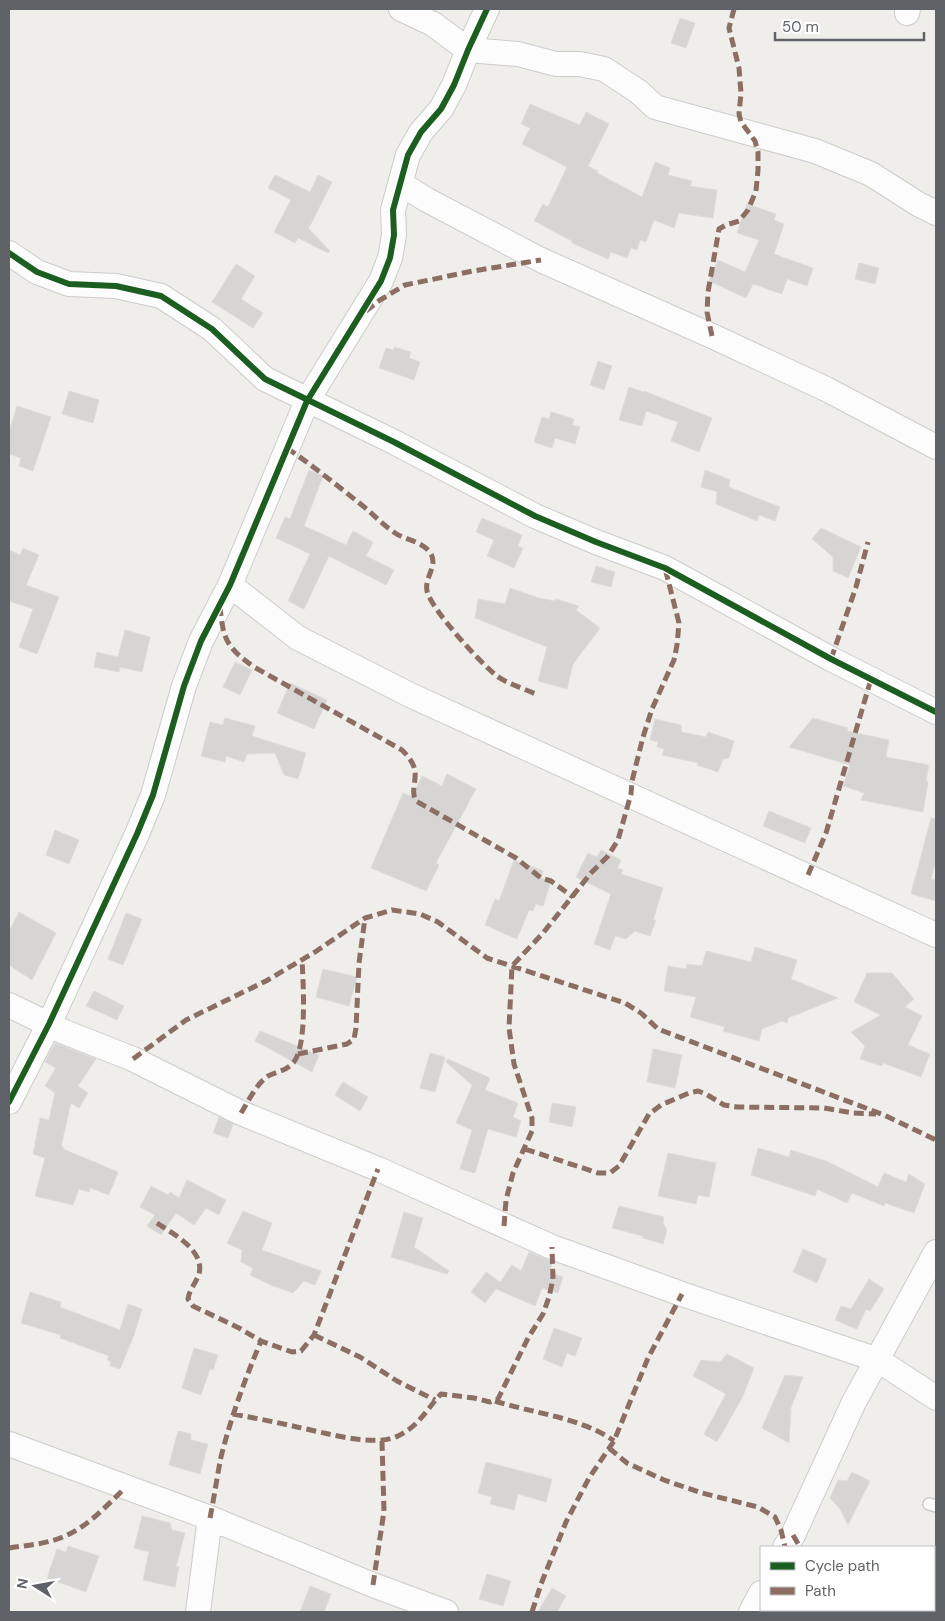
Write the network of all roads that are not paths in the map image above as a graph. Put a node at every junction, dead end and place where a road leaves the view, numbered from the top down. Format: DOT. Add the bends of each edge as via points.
graph roads {
  1 [pos="401,9"];
  2 [pos="487,9"];
  3 [pos="468,50"];
  4 [pos="401,184"];
  5 [pos="936,213"];
  6 [pos="9,253"];
  7 [pos="307,401"];
  8 [pos="936,447"];
  9 [pos="230,585"];
  10 [pos="936,712"];
  11 [pos="936,935"];
  12 [pos="9,1005"];
  13 [pos="48,1024"];
  14 [pos="9,1102"];
  15 [pos="936,1252"];
  16 [pos="878,1360"];
  17 [pos="936,1398"];
  18 [pos="9,1444"];
  19 [pos="210,1518"];
  20 [pos="786,1546"];
  21 [pos="760,1595"];
  22 [pos="198,1612"];
  23 [pos="446,1612"];
  24 [pos="751,1612"];
  1 -- 3 [label="street" via="433,24"];
  2 -- 3 [label="street"];
  3 -- 4 [label="street" via="441,109 420,132 408,155"];
  3 -- 5 [label="street" via="518,54 556,64 604,69 655,107 814,151 872,174"];
  4 -- 7 [label="street" via="393,210 394,235 390,258 381,280"];
  4 -- 8 [label="street" via="541,260 826,389"];
  6 -- 7 [label="street" via="37,272 69,284 116,286 161,296 212,329 265,379"];
  7 -- 9 [label="street"];
  7 -- 10 [label="street" via="394,442 535,516 665,568"];
  9 -- 11 [label="street" via="298,638 410,694"];
  9 -- 13 [label="street" via="201,641 184,686 153,795 138,834"];
  12 -- 13 [label="street"];
  13 -- 14 [label="street"];
  13 -- 16 [label="street" via="133,1059 241,1113 378,1169 552,1247"];
  15 -- 16 [label="street"];
  16 -- 17 [label="street"];
  16 -- 20 [label="street" via="854,1402"];
  18 -- 19 [label="street"];
  19 -- 22 [label="street"];
  19 -- 23 [label="street"];
  21 -- 24 [label="street"];
}
